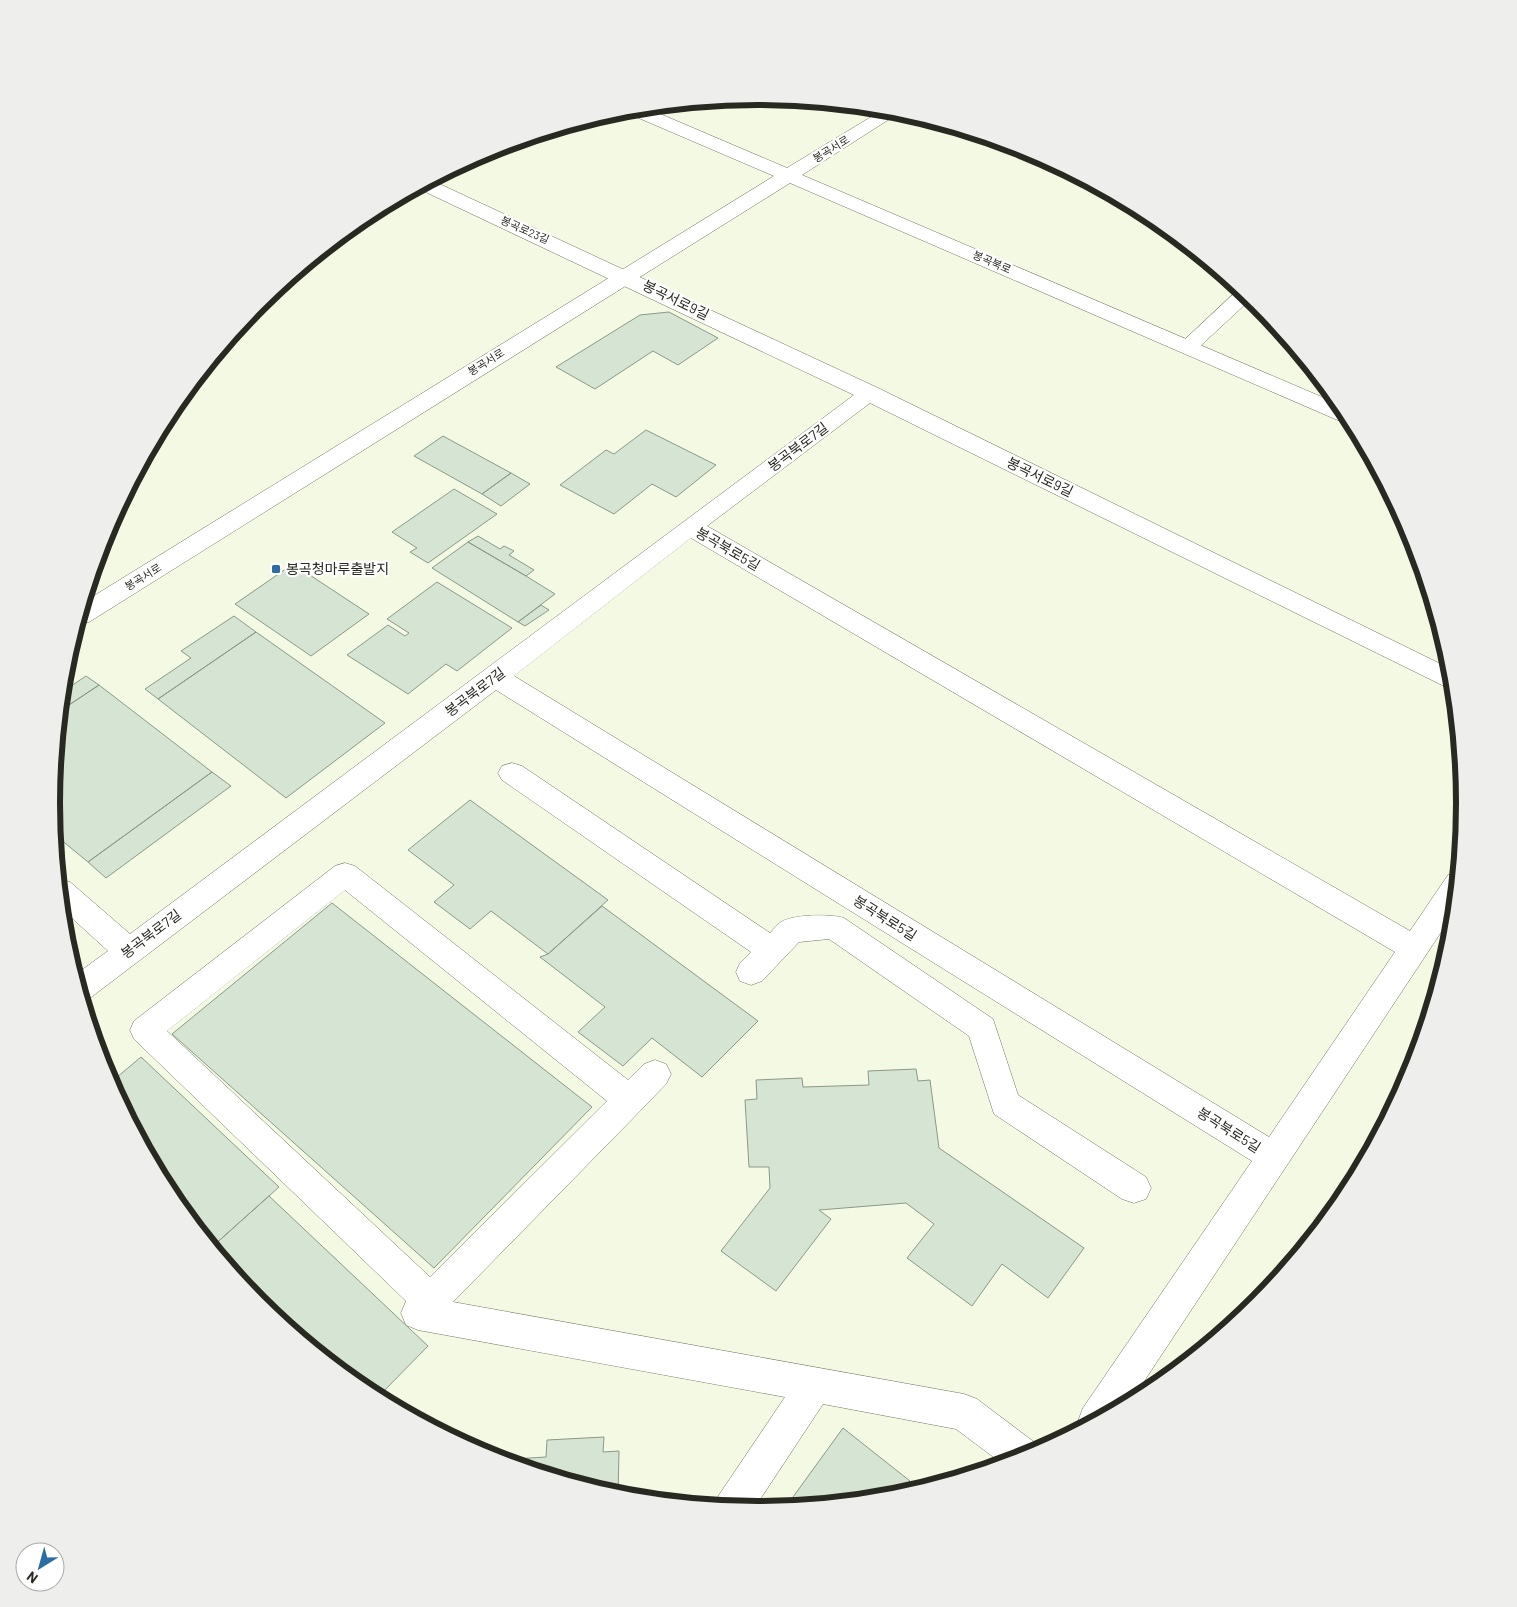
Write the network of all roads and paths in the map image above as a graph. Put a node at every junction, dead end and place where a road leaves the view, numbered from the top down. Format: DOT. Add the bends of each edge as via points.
graph roads {
  1 [pos="645,114"];
  2 [pos="884,116"];
  3 [pos="789,176"];
  4 [pos="431,187"];
  5 [pos="625,275"];
  6 [pos="1240,298"];
  7 [pos="1189,346"];
  8 [pos="870,393"];
  9 [pos="1336,411"];
  10 [pos="690,527"];
  11 [pos="87,611"];
  12 [pos="495,677"];
  13 [pos="1446,678"];
  14 [pos="512,773"];
  15 [pos="1451,893"];
  16 [pos="66,895"];
  17 [pos="1414,948"];
  18 [pos="772,950"];
  19 [pos="128,951"];
  20 [pos="751,972"];
  21 [pos="84,985"];
  22 [pos="655,1074"];
  23 [pos="630,1100"];
  24 [pos="1275,1158"];
  25 [pos="1134,1188"];
  26 [pos="430,1300"];
  27 [pos="814,1386"];
  28 [pos="1103,1411"];
  29 [pos="1017,1452"];
  30 [pos="736,1502"];
  1 -- 3 [label="street, 봉곡북로"];
  2 -- 3 [label="street, 봉곡서로"];
  3 -- 5 [label="street, 봉곡서로"];
  3 -- 7 [label="street, 봉곡북로"];
  4 -- 5 [label="street, 봉곡로23길"];
  5 -- 8 [label="street, 봉곡서로9길"];
  5 -- 11 [label="street, 봉곡서로"];
  6 -- 7 [label="street"];
  7 -- 9 [label="street, 봉곡북로"];
  8 -- 10 [label="street, 봉곡북로7길"];
  8 -- 13 [label="street, 봉곡서로9길"];
  10 -- 12 [label="street, 봉곡북로7길"];
  10 -- 17 [label="street, 봉곡북로5길"];
  12 -- 19 [label="street, 봉곡북로7길"];
  12 -- 24 [label="street, 봉곡북로5길"];
  14 -- 18 [label="street"];
  15 -- 17 [label="street, 봉곡북로5길"];
  16 -- 19 [label="street"];
  17 -- 24 [label="street, 봉곡북로5길"];
  18 -- 20 [label="street"];
  18 -- 25 [label="street" via="792,930 834,927 982,1028 1005,1104"];
  19 -- 21 [label="street, 봉곡북로7길"];
  22 -- 23 [label="street"];
  23 -- 26 [label="street"];
  23 -- 26 [label="street" via="344,874 145,1030"];
  24 -- 28 [label="street, 봉곡북로5길"];
  26 -- 27 [label="street" via="418,1314"];
  27 -- 29 [label="street" via="964,1412"];
  27 -- 30 [label="street"];
}
